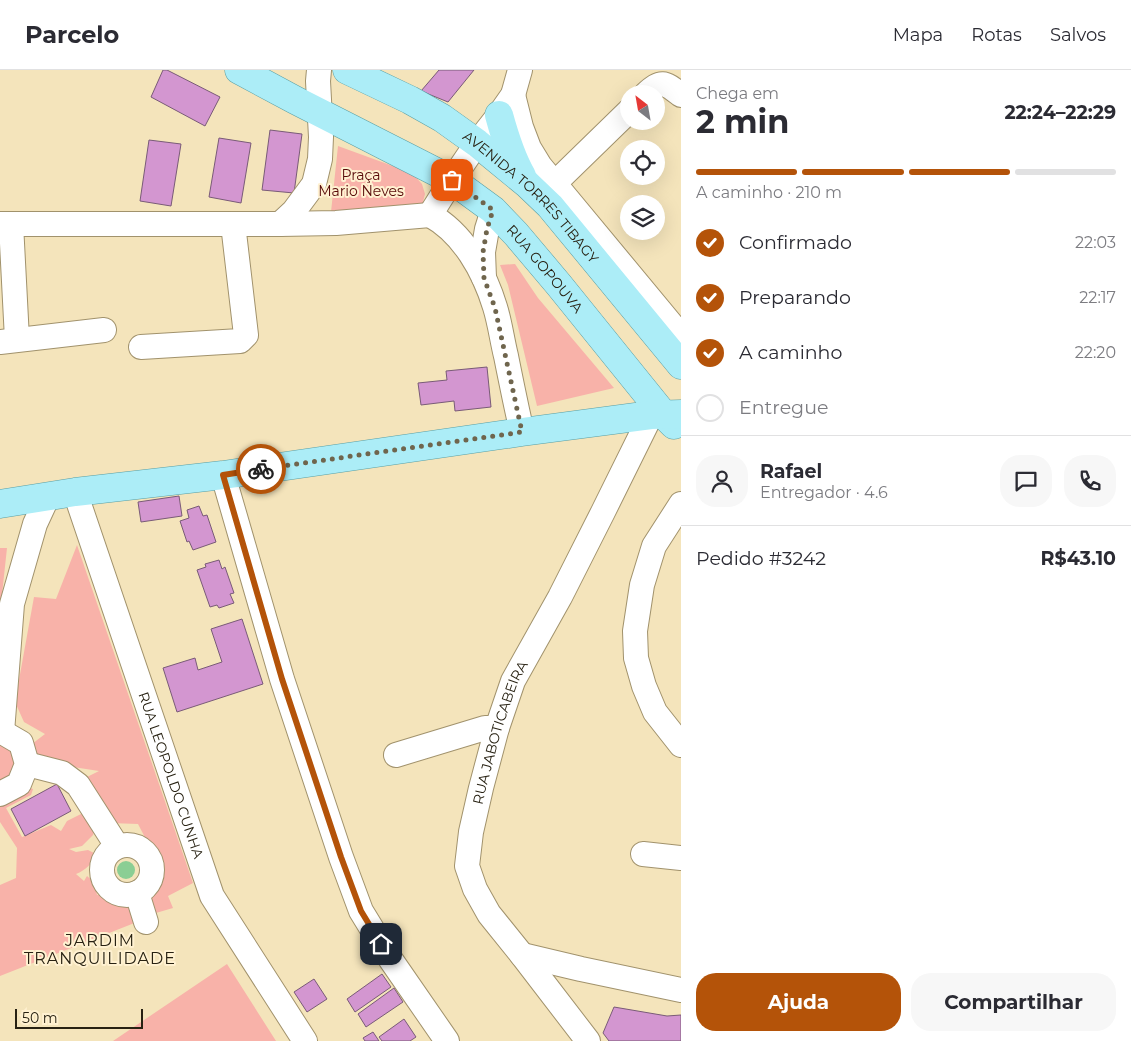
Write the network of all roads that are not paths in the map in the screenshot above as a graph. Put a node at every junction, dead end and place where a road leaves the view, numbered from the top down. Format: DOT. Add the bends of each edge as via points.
graph roads {
  1 [pos="239,70"];
  2 [pos="319,70"];
  3 [pos="347,70"];
  4 [pos="520,70"];
  5 [pos="657,85"];
  6 [pos="681,94"];
  7 [pos="506,105"];
  8 [pos="320,112"];
  9 [pos="620,120"];
  10 [pos="477,143"];
  11 [pos="452,180"];
  12 [pos="314,184"];
  13 [pos="527,184"];
  14 [pos="554,184"];
  15 [pos="493,210"];
  16 [pos="430,215"];
  17 [pos="336,223"];
  18 [pos="6,224"];
  19 [pos="233,224"];
  20 [pos="280,224"];
  21 [pos="484,278"];
  22 [pos="673,315"];
  23 [pos="104,330"];
  24 [pos="681,336"];
  25 [pos="8,341"];
  26 [pos="141,347"];
  27 [pos="681,365"];
  28 [pos="669,419"];
  29 [pos="522,432"];
  30 [pos="223,475"];
  31 [pos="75,492"];
  32 [pos="48,496"];
  33 [pos="0,504"];
  34 [pos="681,504"];
  35 [pos="497,728"];
  36 [pos="1,732"];
  37 [pos="681,745"];
  38 [pos="396,755"];
  39 [pos="27,764"];
  40 [pos="0,794"];
  41 [pos="117,846"];
  42 [pos="644,854"];
  43 [pos="681,858"];
  44 [pos="137,893"];
  45 [pos="146,922"];
  46 [pos="522,955"];
  47 [pos="681,990"];
  48 [pos="305,1041"];
  49 [pos="447,1041"];
  50 [pos="588,1041"];
  1 -- 8 [label="main road, RUA GOPOUVA"];
  2 -- 8 [label="street"];
  3 -- 10 [label="main road, AVENIDA TORRES TIBAGY" via="410,100"];
  4 -- 7 [label="street"];
  5 -- 6 [label="street" via="664,84"];
  7 -- 10 [label="street"];
  7 -- 13 [label="main road" via="507,143"];
  7 -- 14 [label="street" via="521,127 529,148"];
  8 -- 11 [label="main road, RUA GOPOUVA"];
  8 -- 12 [label="street" via="320,159"];
  9 -- 14 [label="street"];
  10 -- 11 [label="street"];
  10 -- 13 [label="main road, AVENIDA TORRES TIBAGY"];
  11 -- 15 [label="main road, RUA GOPOUVA"];
  11 -- 16 [label="street"];
  12 -- 17 [label="street" via="328,214"];
  12 -- 20 [label="street"];
  13 -- 27 [label="main road, AVENIDA TORRES TIBAGY" via="550,206"];
  14 -- 22 [label="street"];
  15 -- 21 [label="street" via="483,252"];
  15 -- 28 [label="main road, RUA GOPOUVA"];
  16 -- 17 [label="street"];
  16 -- 21 [label="street" via="449,228"];
  17 -- 20 [label="street"];
  18 -- 19 [label="street"];
  18 -- 25 [label="street"];
  19 -- 20 [label="street"];
  19 -- 26 [label="street" via="246,335 240,341"];
  21 -- 29 [label="street" via="495,308"];
  22 -- 24 [label="street"];
  23 -- 25 [label="street"];
  28 -- 29 [label="main road"];
  28 -- 35 [label="street, RUA JABOTICABEIRA" via="603,512 513,681"];
  29 -- 30 [label="main road"];
  30 -- 31 [label="main road"];
  30 -- 49 [label="street" via="282,679 361,911"];
  31 -- 32 [label="main road"];
  31 -- 48 [label="street, RUA LEOPOLDO CUNHA" via="212,896"];
  32 -- 33 [label="main road"];
  32 -- 36 [label="street" via="35,524 12,604"];
  34 -- 37 [label="street" via="654,546 642,585 635,631 636,658 644,686 655,712"];
  35 -- 38 [label="street" via="485,728"];
  35 -- 46 [label="street, RUA JABOTICABEIRA" via="471,832 467,866 489,914"];
  36 -- 39 [label="street" via="21,744"];
  39 -- 40 [label="street" via="19,784"];
  39 -- 41 [label="street" via="62,773 78,785"];
  41 -- 44 [label="street" via="105,857 101,872 108,886 121,895"];
  41 -- 44 [label="street" via="133,845 147,853 153,868 149,883"];
  42 -- 43 [label="street"];
  44 -- 45 [label="street"];
  46 -- 47 [label="street"];
  46 -- 50 [label="street, RUA JABOTICABEIRA"];
}
